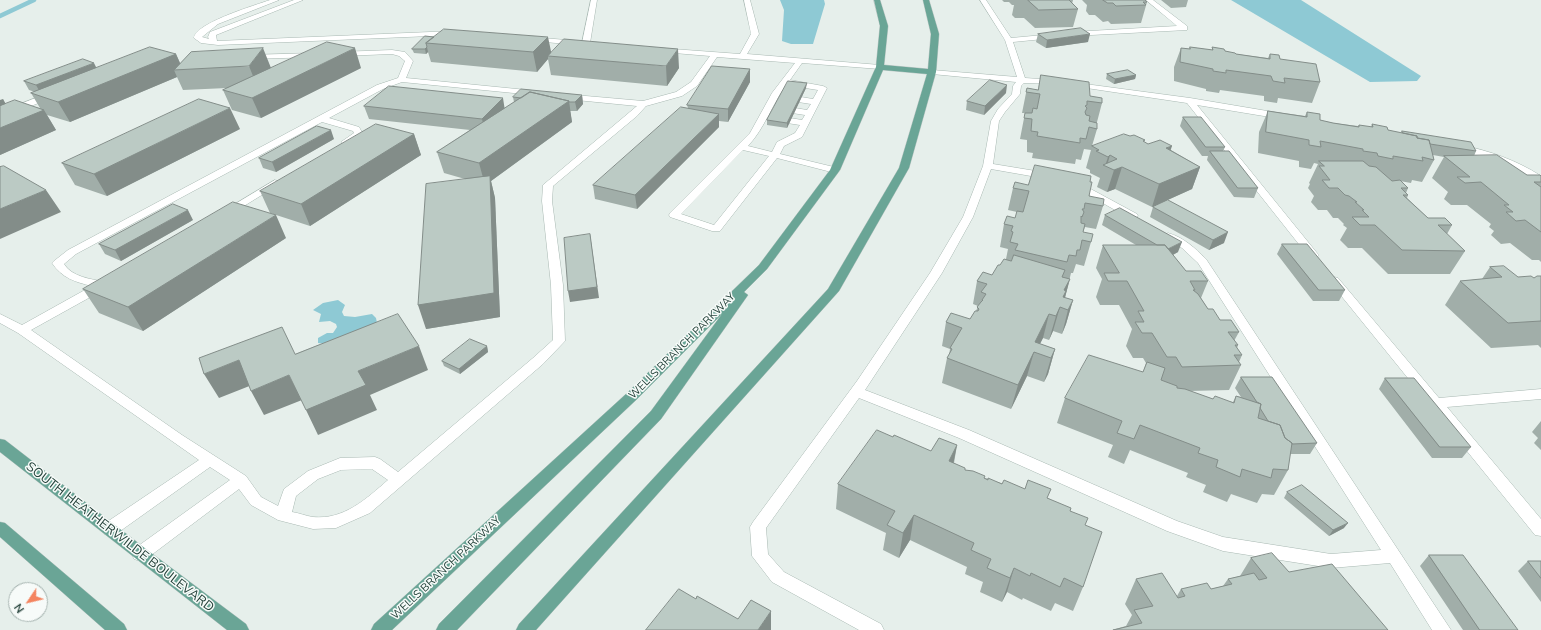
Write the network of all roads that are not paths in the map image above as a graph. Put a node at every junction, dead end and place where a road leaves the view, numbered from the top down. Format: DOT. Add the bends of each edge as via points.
graph roads {
  1 [pos="276,0"];
  2 [pos="300,0"];
  3 [pos="594,0"];
  4 [pos="748,0"];
  5 [pos="877,0"];
  6 [pos="926,0"];
  7 [pos="983,0"];
  8 [pos="1149,0"];
  9 [pos="462,33"];
  10 [pos="524,38"];
  11 [pos="1009,40"];
  12 [pos="214,43"];
  13 [pos="654,49"];
  14 [pos="714,54"];
  15 [pos="742,56"];
  16 [pos="242,57"];
  17 [pos="800,61"];
  18 [pos="880,67"];
  19 [pos="932,72"];
  20 [pos="401,80"];
  21 [pos="1022,80"];
  22 [pos="784,82"];
  23 [pos="58,92"];
  24 [pos="541,94"];
  25 [pos="557,96"];
  26 [pos="800,100"];
  27 [pos="1190,101"];
  28 [pos="816,102"];
  29 [pos="643,104"];
  30 [pos="795,111"];
  31 [pos="810,113"];
  32 [pos="0,115"];
  33 [pos="1293,118"];
  34 [pos="321,119"];
  35 [pos="790,121"];
  36 [pos="806,123"];
  37 [pos="338,146"];
  38 [pos="1452,146"];
  39 [pos="742,147"];
  40 [pos="775,155"];
  41 [pos="988,166"];
  42 [pos="836,170"];
  43 [pos="284,178"];
  44 [pos="1541,180"];
  45 [pos="216,218"];
  46 [pos="1145,222"];
  47 [pos="1158,230"];
  48 [pos="763,267"];
  49 [pos="0,318"];
  50 [pos="22,330"];
  51 [pos="857,392"];
  52 [pos="1541,394"];
  53 [pos="1437,403"];
  54 [pos="0,444"];
  55 [pos="210,460"];
  56 [pos="241,480"];
  57 [pos="399,480"];
  58 [pos="284,516"];
  59 [pos="0,528"];
  60 [pos="110,529"];
  61 [pos="1541,530"];
  62 [pos="140,554"];
  63 [pos="1394,556"];
  64 [pos="118,630"];
  65 [pos="240,630"];
  66 [pos="380,630"];
  67 [pos="445,630"];
  68 [pos="525,630"];
  69 [pos="875,630"];
  70 [pos="1442,630"];
  1 -- 12 [label="lane" via="215,22 198,34 198,38"];
  2 -- 12 [label="lane" via="213,34"];
  3 -- 10 [label="lane" via="590,44"];
  4 -- 15 [label="lane" via="755,34"];
  5 -- 18 [label="main road, WELLS BRANCH PARKWAY" via="884,26"];
  6 -- 19 [label="main road" via="935,34"];
  7 -- 11 [label="lane"];
  8 -- 11 [label="lane" via="1184,28"];
  9 -- 12 [label="lane"];
  11 -- 21 [label="lane"];
  13 -- 14 [label="lane"];
  14 -- 15 [label="lane"];
  14 -- 29 [label="lane" via="694,84 679,94"];
  15 -- 17 [label="lane"];
  16 -- 20 [label="lane" via="392,52 402,54 409,62"];
  17 -- 18 [label="lane"];
  17 -- 22 [label="lane"];
  18 -- 19 [label="main road"];
  18 -- 42 [label="main road, WELLS BRANCH PARKWAY"];
  19 -- 21 [label="lane"];
  19 -- 68 [label="main road" via="904,168 833,291"];
  20 -- 24 [label="lane"];
  20 -- 34 [label="lane" via="380,87"];
  21 -- 27 [label="lane" via="1090,85"];
  21 -- 41 [label="lane" via="1017,86 1016,94 995,121"];
  22 -- 28 [label="lane" via="823,88"];
  22 -- 39 [label="lane" via="767,118"];
  23 -- 32 [label="lane"];
  25 -- 29 [label="lane"];
  26 -- 28 [label="lane"];
  27 -- 33 [label="lane"];
  27 -- 53 [label="lane" via="1322,266"];
  28 -- 31 [label="lane"];
  29 -- 57 [label="lane" via="548,185 547,201 557,285 558,342"];
  30 -- 31 [label="lane"];
  31 -- 36 [label="lane"];
  34 -- 37 [label="lane" via="356,130 358,134"];
  34 -- 50 [label="lane" via="72,252 58,263 60,269 68,275 105,283"];
  35 -- 36 [label="lane"];
  36 -- 40 [label="lane" via="800,136 780,144"];
  38 -- 44 [label="lane" via="1482,152 1524,169"];
  39 -- 40 [label="lane"];
  39 -- 40 [label="lane" via="674,215 716,229"];
  40 -- 42 [label="lane"];
  41 -- 46 [label="lane" via="1057,178 1075,184"];
  41 -- 51 [label="lane" via="968,217 936,273"];
  42 -- 48 [label="main road, WELLS BRANCH PARKWAY"];
  43 -- 45 [label="lane"];
  47 -- 63 [label="lane" via="1186,246 1202,260"];
  48 -- 66 [label="main road, WELLS BRANCH PARKWAY" via="631,397"];
  48 -- 67 [label="main road" via="656,415"];
  49 -- 50 [label="lane"];
  50 -- 55 [label="lane"];
  51 -- 63 [label="lane" via="964,434 1172,526 1223,544 1330,561"];
  51 -- 69 [label="lane" via="758,527 760,556 778,577"];
  52 -- 53 [label="lane"];
  53 -- 61 [label="lane"];
  54 -- 60 [label="main road, SOUTH HEATHERWILDE BOULEVARD"];
  55 -- 56 [label="lane"];
  55 -- 60 [label="lane"];
  56 -- 58 [label="lane" via="256,501"];
  56 -- 62 [label="lane"];
  57 -- 58 [label="lane" via="365,509 336,522 313,523"];
  57 -- 58 [label="lane" via="376,463 340,464 313,475 289,493"];
  59 -- 64 [label="main road"];
  60 -- 62 [label="main road, SOUTH HEATHERWILDE BOULEVARD"];
  62 -- 65 [label="main road, SOUTH HEATHERWILDE BOULEVARD"];
  63 -- 70 [label="lane"];
}
